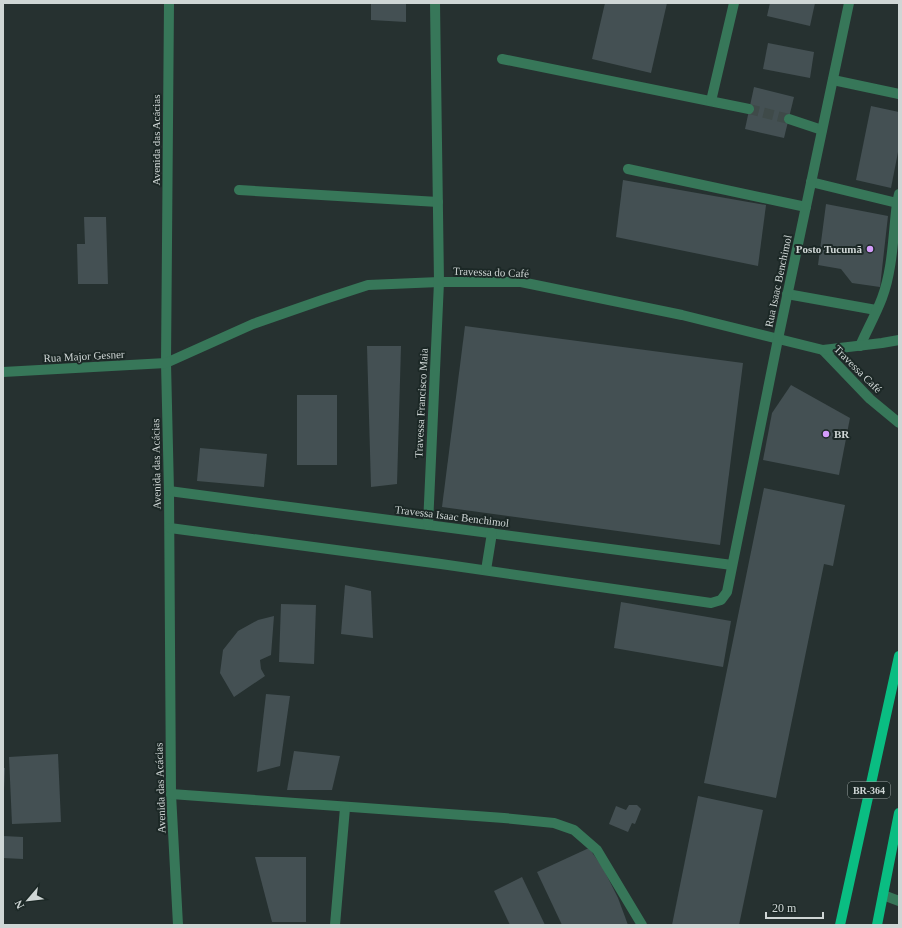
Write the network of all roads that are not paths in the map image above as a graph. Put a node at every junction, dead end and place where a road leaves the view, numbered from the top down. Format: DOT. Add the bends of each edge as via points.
graph roads {
  1 [pos="169,3"];
  2 [pos="435,3"];
  3 [pos="734,3"];
  4 [pos="850,3"];
  5 [pos="502,60"];
  6 [pos="833,80"];
  7 [pos="899,94"];
  8 [pos="711,101"];
  9 [pos="749,109"];
  10 [pos="789,119"];
  11 [pos="822,130"];
  12 [pos="628,169"];
  13 [pos="811,182"];
  14 [pos="239,190"];
  15 [pos="898,199"];
  16 [pos="438,202"];
  17 [pos="806,207"];
  18 [pos="439,282"];
  19 [pos="787,294"];
  20 [pos="876,310"];
  21 [pos="778,339"];
  22 [pos="899,340"];
  23 [pos="860,346"];
  24 [pos="823,350"];
  25 [pos="166,363"];
  26 [pos="3,372"];
  27 [pos="899,423"];
  28 [pos="169,491"];
  29 [pos="428,525"];
  30 [pos="170,528"];
  31 [pos="492,533"];
  32 [pos="732,565"];
  33 [pos="486,570"];
  34 [pos="899,656"];
  35 [pos="171,794"];
  36 [pos="345,808"];
  37 [pos="899,813"];
  38 [pos="883,895"];
  39 [pos="899,901"];
  40 [pos="178,925"];
  41 [pos="335,925"];
  42 [pos="642,925"];
  43 [pos="840,925"];
  44 [pos="877,925"];
  1 -- 25 [label="street, Avenida das Acácias"];
  2 -- 16 [label="street, Travessa Francisco Maia"];
  3 -- 8 [label="street"];
  4 -- 6 [label="street, Rua Isaac Benchimol"];
  5 -- 8 [label="street"];
  6 -- 7 [label="street"];
  6 -- 11 [label="street, Rua Isaac Benchimol"];
  8 -- 9 [label="street"];
  10 -- 11 [label="street"];
  11 -- 13 [label="street, Rua Isaac Benchimol"];
  12 -- 17 [label="street"];
  13 -- 15 [label="street"];
  13 -- 17 [label="street, Rua Isaac Benchimol"];
  14 -- 16 [label="street"];
  15 -- 20 [label="street" via="890,268"];
  16 -- 18 [label="street, Travessa Francisco Maia"];
  17 -- 19 [label="street, Rua Isaac Benchimol"];
  18 -- 21 [label="street, Travessa do Café" via="521,282 682,315"];
  18 -- 25 [label="street, Travessa do Café" via="368,285 253,324"];
  18 -- 29 [label="street, Travessa Francisco Maia"];
  19 -- 20 [label="street"];
  19 -- 21 [label="street, Rua Isaac Benchimol"];
  20 -- 23 [label="street"];
  21 -- 24 [label="street, Travessa do Café"];
  21 -- 32 [label="street, Rua Isaac Benchimol"];
  22 -- 23 [label="street, Travessa Café"];
  23 -- 24 [label="street, Travessa Café"];
  24 -- 27 [label="street, Travessa Café" via="870,399"];
  25 -- 26 [label="street, Rua Major Gesner"];
  25 -- 28 [label="street, Avenida das Acácias"];
  28 -- 29 [label="street, Travessa Isaac Benchimol"];
  28 -- 30 [label="street, Avenida das Acácias"];
  29 -- 31 [label="street, Travessa Isaac Benchimol"];
  30 -- 33 [label="street"];
  30 -- 35 [label="street, Avenida das Acácias"];
  31 -- 32 [label="street, Travessa Isaac Benchimol"];
  31 -- 33 [label="street"];
  32 -- 33 [label="street, Rua Isaac Benchimol" via="727,592 721,600 711,602"];
  34 -- 43 [label="main road, BR-364"];
  35 -- 36 [label="street"];
  35 -- 40 [label="street, Avenida das Acácias"];
  36 -- 41 [label="street"];
  36 -- 42 [label="street" via="554,823 574,830 597,850"];
  37 -- 38 [label="main road"];
  38 -- 39 [label="street"];
  38 -- 44 [label="main road"];
}
